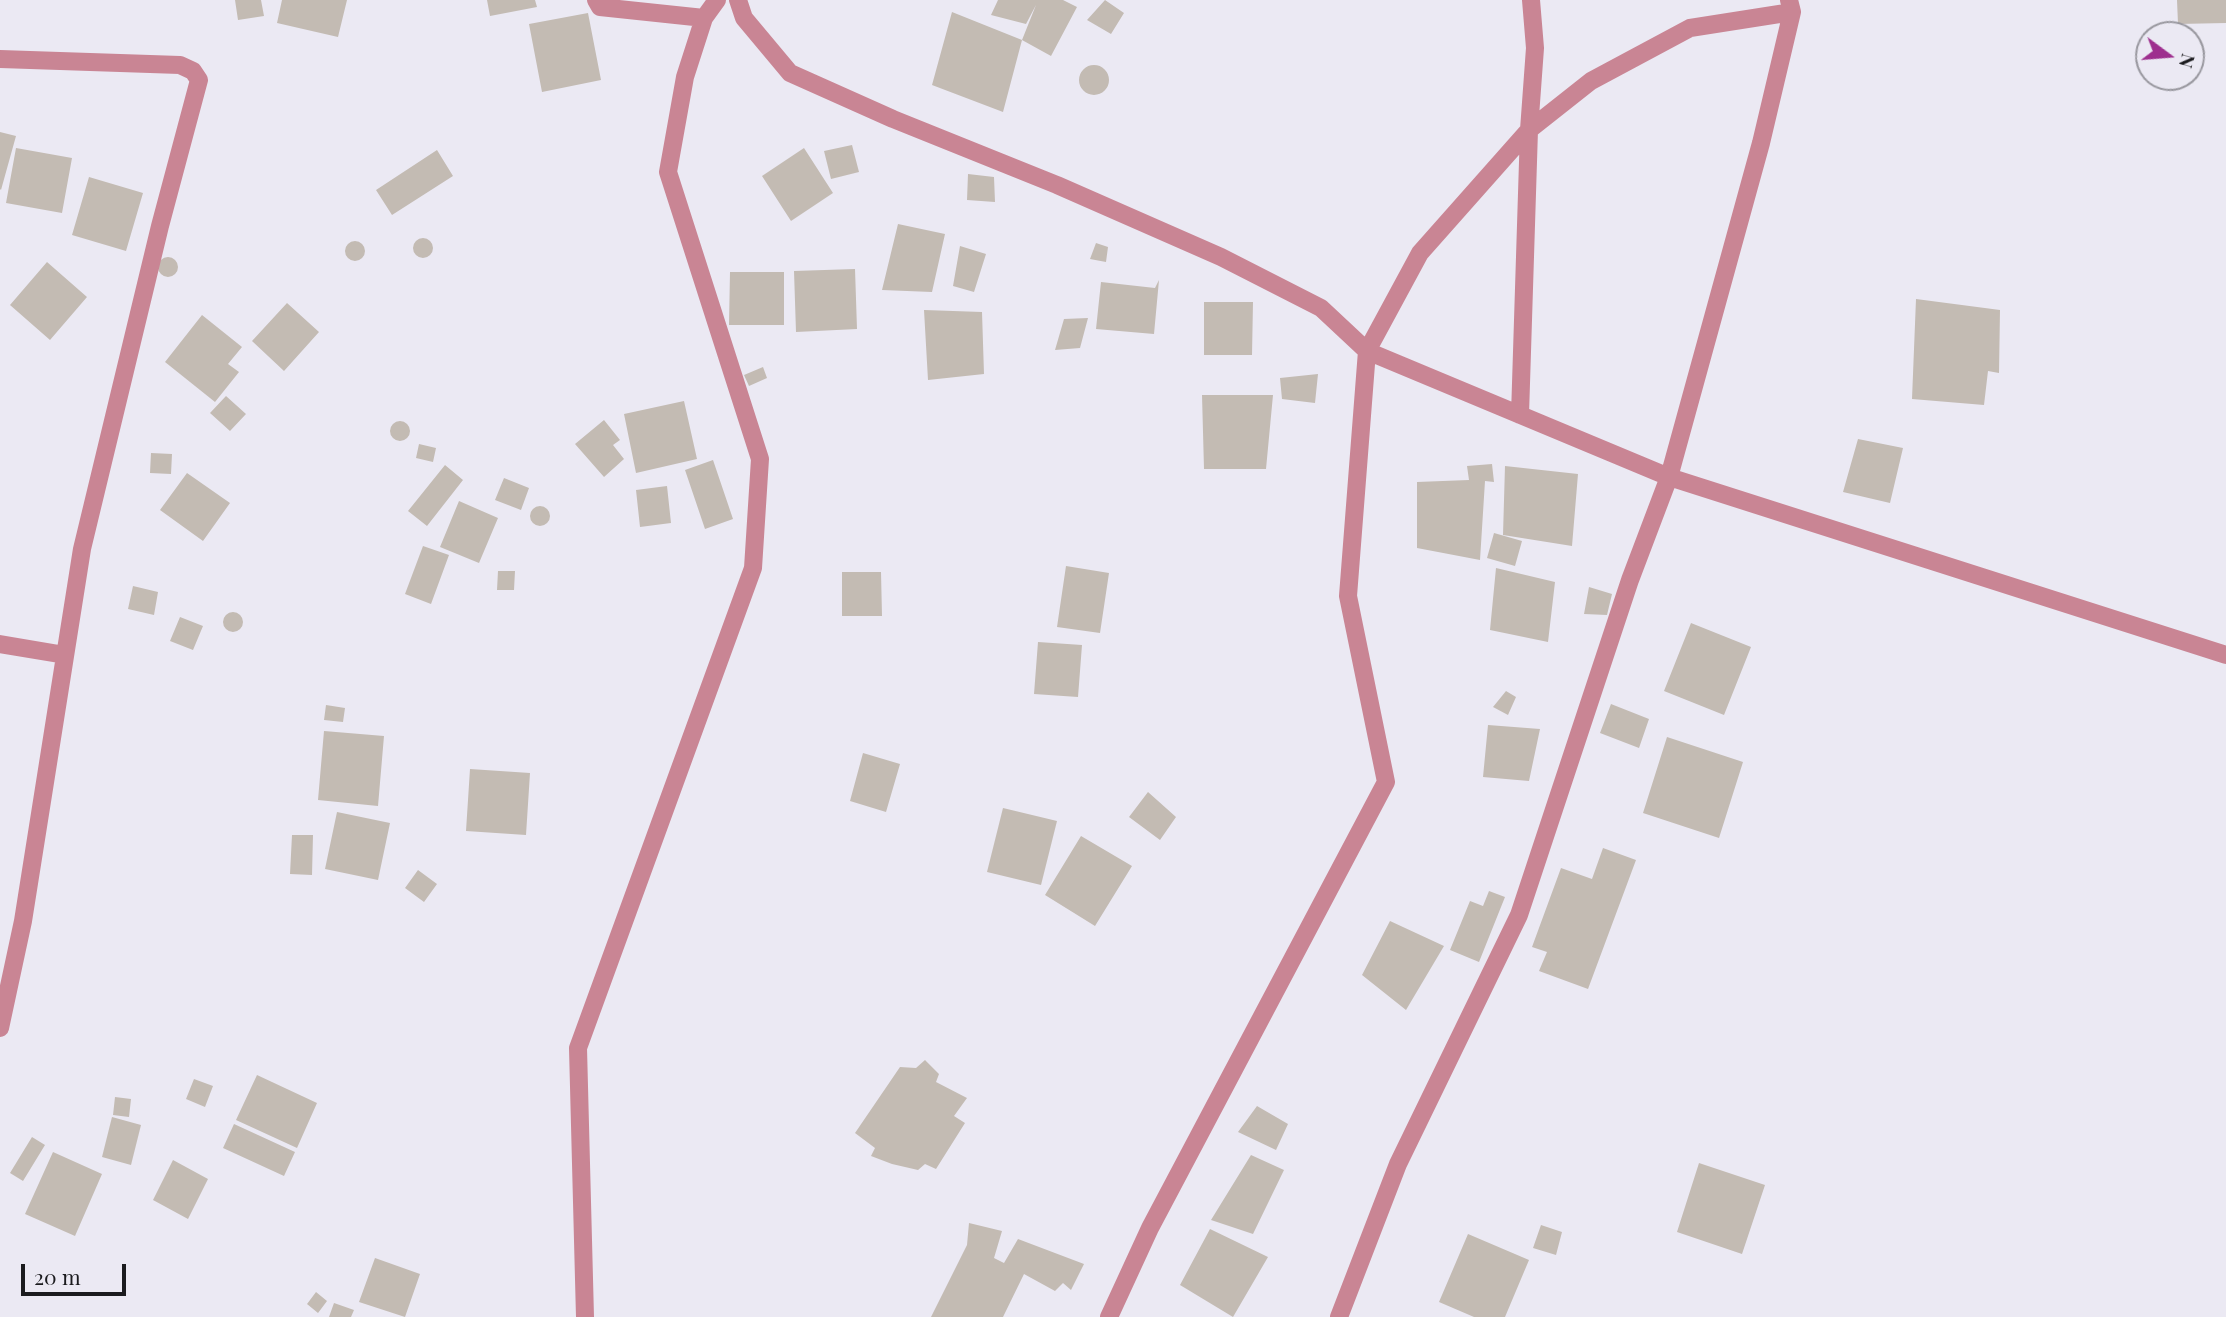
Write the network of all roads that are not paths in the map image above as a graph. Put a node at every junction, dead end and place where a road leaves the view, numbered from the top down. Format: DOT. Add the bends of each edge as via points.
graph roads {
  1 [pos="596,0"];
  2 [pos="718,0"];
  3 [pos="738,0"];
  4 [pos="1531,0"];
  5 [pos="1790,6"];
  6 [pos="704,18"];
  7 [pos="0,59"];
  8 [pos="1529,130"];
  9 [pos="1367,351"];
  10 [pos="1520,415"];
  11 [pos="1670,477"];
  12 [pos="0,644"];
  13 [pos="65,655"];
  14 [pos="2226,655"];
  15 [pos="0,1028"];
  16 [pos="585,1317"];
  17 [pos="1109,1317"];
  18 [pos="1339,1317"];
  1 -- 6 [label="street" via="600,7"];
  2 -- 6 [label="street"];
  3 -- 9 [label="street" via="744,18 790,73 1221,257 1321,308"];
  4 -- 8 [label="street" via="1535,48"];
  5 -- 8 [label="street" via="1690,28 1591,81"];
  5 -- 11 [label="street" via="1761,143"];
  6 -- 16 [label="street" via="685,77 668,172 760,459 752,568 578,1048"];
  7 -- 13 [label="street" via="180,65 199,80 82,549"];
  8 -- 9 [label="street" via="1420,253"];
  8 -- 10 [label="street"];
  9 -- 10 [label="street"];
  9 -- 17 [label="street" via="1348,596 1386,782 1150,1228"];
  10 -- 11 [label="street"];
  11 -- 14 [label="street"];
  11 -- 18 [label="street" via="1630,580 1519,915 1398,1164"];
  12 -- 13 [label="street"];
  13 -- 15 [label="street" via="23,920"];
}
